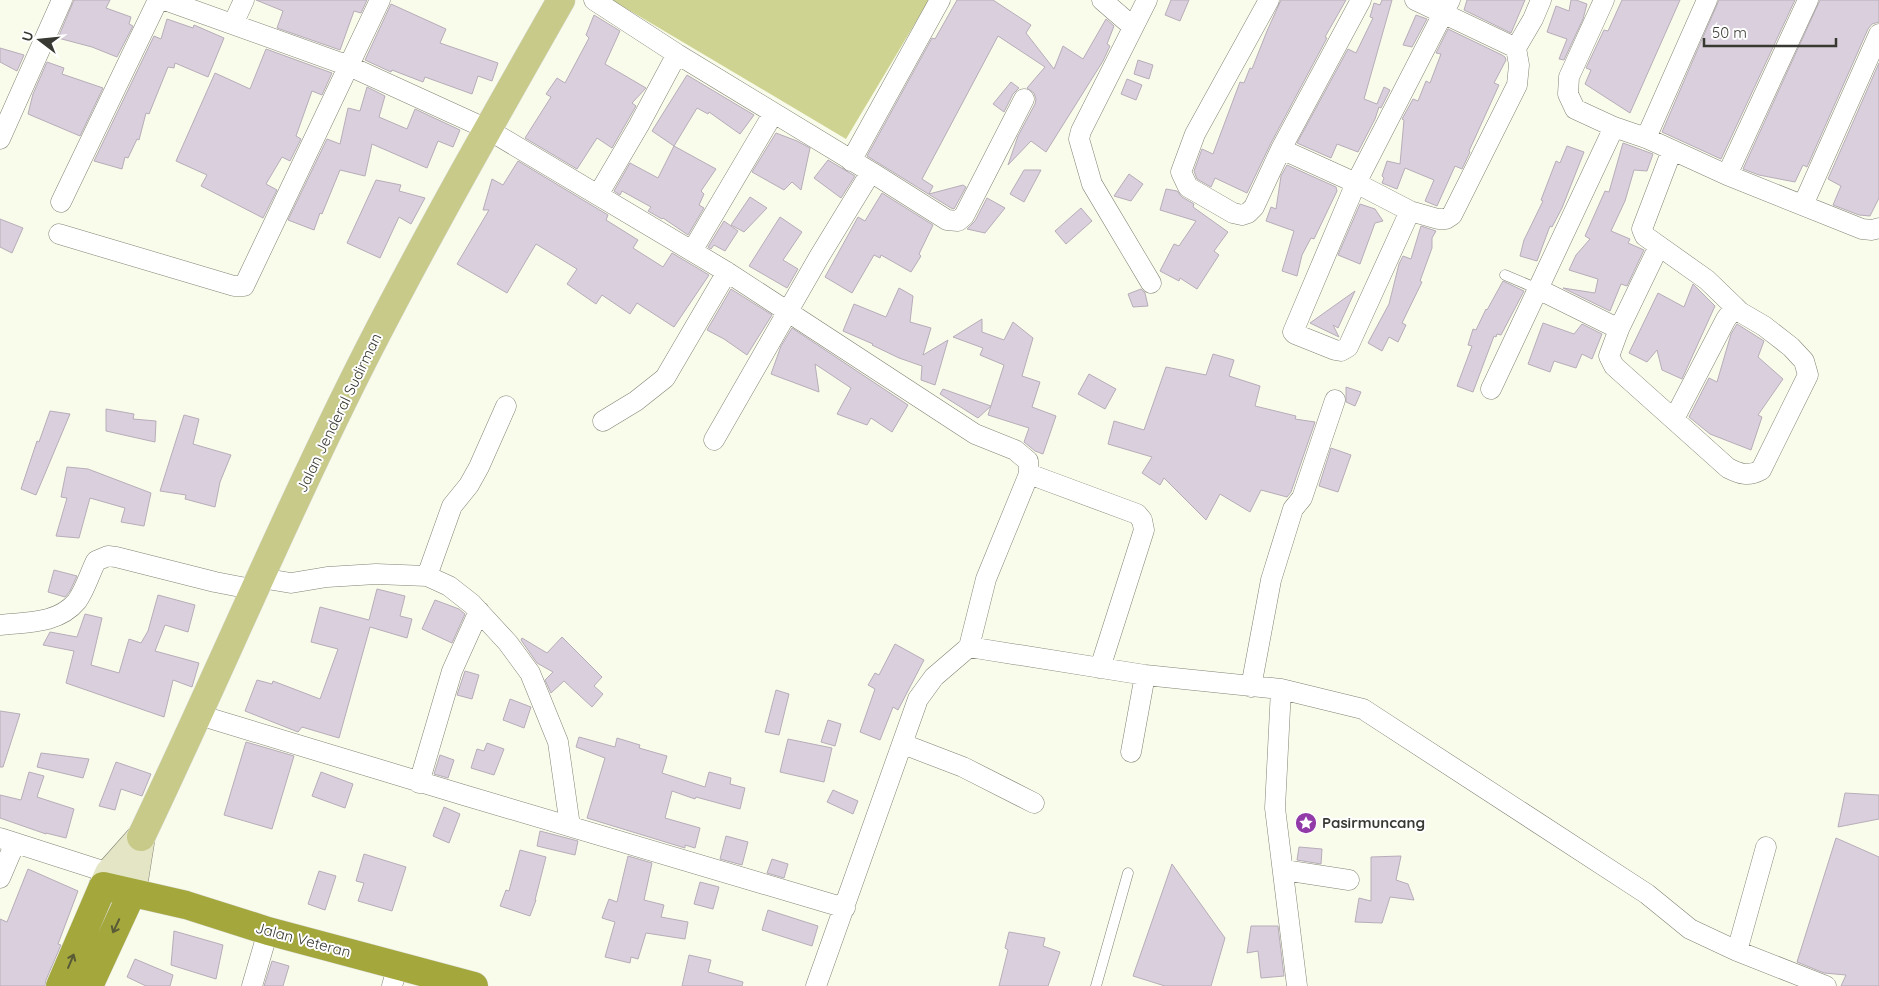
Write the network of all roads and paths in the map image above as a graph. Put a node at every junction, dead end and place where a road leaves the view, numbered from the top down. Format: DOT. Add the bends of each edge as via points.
graph roads {
  1 [pos="62,0"];
  2 [pos="158,0"];
  3 [pos="165,0"];
  4 [pos="244,0"];
  5 [pos="380,0"];
  6 [pos="561,0"];
  7 [pos="594,0"];
  8 [pos="940,0"];
  9 [pos="1102,0"];
  10 [pos="1147,0"];
  11 [pos="1269,0"];
  12 [pos="1362,0"];
  13 [pos="1415,0"];
  14 [pos="1541,0"];
  15 [pos="1604,0"];
  16 [pos="1707,0"];
  17 [pos="1808,0"];
  18 [pos="1447,7"];
  19 [pos="233,24"];
  20 [pos="1132,26"];
  21 [pos="1879,34"];
  22 [pos="1516,48"];
  23 [pos="677,54"];
  24 [pos="349,66"];
  25 [pos="1024,99"];
  26 [pos="773,114"];
  27 [pos="1614,127"];
  28 [pos="487,129"];
  29 [pos="1646,138"];
  30 [pos="0,139"];
  31 [pos="1280,149"];
  32 [pos="1672,150"];
  33 [pos="851,161"];
  34 [pos="871,172"];
  35 [pos="1727,175"];
  36 [pos="1356,183"];
  37 [pos="598,195"];
  38 [pos="61,202"];
  39 [pos="1803,206"];
  40 [pos="1410,211"];
  41 [pos="1879,228"];
  42 [pos="59,234"];
  43 [pos="1659,246"];
  44 [pos="692,251"];
  45 [pos="727,272"];
  46 [pos="1504,275"];
  47 [pos="1151,283"];
  48 [pos="1538,289"];
  49 [pos="1735,307"];
  50 [pos="787,312"];
  51 [pos="1619,329"];
  52 [pos="1491,389"];
  53 [pos="1336,400"];
  54 [pos="506,406"];
  55 [pos="1674,419"];
  56 [pos="603,421"];
  57 [pos="714,440"];
  58 [pos="1029,474"];
  59 [pos="427,576"];
  60 [pos="258,584"];
  61 [pos="479,611"];
  62 [pos="0,625"];
  63 [pos="970,647"];
  64 [pos="1100,668"];
  65 [pos="1145,674"];
  66 [pos="1251,687"];
  67 [pos="1281,689"];
  68 [pos="199,715"];
  69 [pos="903,744"];
  70 [pos="1131,752"];
  71 [pos="419,783"];
  72 [pos="1034,803"];
  73 [pos="570,826"];
  74 [pos="141,837"];
  75 [pos="7,840"];
  76 [pos="1766,847"];
  77 [pos="1284,870"];
  78 [pos="1128,873"];
  79 [pos="0,878"];
  80 [pos="106,879"];
  81 [pos="1349,880"];
  82 [pos="132,893"];
  83 [pos="844,908"];
  84 [pos="268,931"];
  85 [pos="1737,951"];
  86 [pos="395,976"];
  87 [pos="60,986"];
  88 [pos="89,986"];
  89 [pos="252,986"];
  90 [pos="474,986"];
  91 [pos="816,986"];
  92 [pos="1096,986"];
  93 [pos="1297,986"];
  94 [pos="1826,986"];
  1 -- 30 [label="street"];
  2 -- 38 [label="street"];
  3 -- 19 [label="street"];
  4 -- 19 [label="street"];
  5 -- 24 [label="street"];
  6 -- 28 [label="main road, Jalan Jenderal Sudirman"];
  7 -- 23 [label="street"];
  8 -- 33 [label="street"];
  9 -- 20 [label="street"];
  10 -- 20 [label="street"];
  11 -- 31 [label="street" via="1195,134 1181,172 1188,187 1242,215 1254,207"];
  12 -- 31 [label="street"];
  13 -- 18 [label="street"];
  14 -- 22 [label="street"];
  15 -- 27 [label="street" via="1569,77 1568,94 1575,109"];
  16 -- 29 [label="street"];
  17 -- 35 [label="street"];
  18 -- 22 [label="street"];
  18 -- 36 [label="street"];
  19 -- 24 [label="street"];
  20 -- 47 [label="street" via="1079,139 1092,184"];
  21 -- 39 [label="street"];
  22 -- 40 [label="street" via="1518,85 1452,215 1438,219"];
  23 -- 26 [label="street"];
  23 -- 37 [label="street"];
  24 -- 28 [label="street"];
  24 -- 42 [label="street" via="244,286 234,286"];
  25 -- 34 [label="street" via="964,216 958,221 947,220"];
  26 -- 33 [label="street"];
  26 -- 44 [label="street"];
  27 -- 29 [label="street"];
  27 -- 48 [label="street"];
  28 -- 37 [label="street"];
  28 -- 60 [label="main road, Jalan Jenderal Sudirman" via="368,351"];
  29 -- 32 [label="street"];
  31 -- 36 [label="street"];
  32 -- 35 [label="street"];
  32 -- 43 [label="street" via="1642,230"];
  33 -- 34 [label="street"];
  34 -- 50 [label="street"];
  35 -- 39 [label="street"];
  36 -- 40 [label="street"];
  36 -- 40 [label="street" via="1293,332 1295,334 1335,350 1348,347"];
  37 -- 44 [label="street"];
  39 -- 41 [label="street" via="1862,229"];
  43 -- 49 [label="street" via="1707,280"];
  43 -- 51 [label="street"];
  44 -- 45 [label="street"];
  45 -- 50 [label="street"];
  45 -- 56 [label="street" via="665,378"];
  46 -- 48 [label="lane"];
  48 -- 51 [label="street"];
  48 -- 52 [label="street"];
  49 -- 55 [label="street"];
  49 -- 55 [label="street" via="1791,347 1804,361 1808,374 1761,470 1751,475 1738,474"];
  50 -- 57 [label="street"];
  50 -- 58 [label="street" via="975,434 1015,450 1028,461"];
  51 -- 55 [label="street" via="1609,356 1614,366"];
  53 -- 66 [label="street" via="1302,498 1294,508 1271,580"];
  54 -- 59 [label="street" via="479,467 452,506"];
  58 -- 63 [label="street" via="986,579"];
  58 -- 64 [label="street" via="1137,514 1142,520 1144,530"];
  59 -- 60 [label="street" via="376,574"];
  59 -- 61 [label="street" via="449,586"];
  60 -- 62 [label="street" via="215,582 108,556 96,561 78,600 62,614 42,621"];
  60 -- 68 [label="main road, Jalan Jenderal Sudirman"];
  61 -- 71 [label="street" via="452,671"];
  61 -- 73 [label="street" via="530,673 544,706 558,742"];
  63 -- 64 [label="street"];
  63 -- 69 [label="street" via="934,677 918,699"];
  64 -- 65 [label="street"];
  65 -- 66 [label="street"];
  65 -- 70 [label="street"];
  66 -- 67 [label="street"];
  67 -- 77 [label="street" via="1275,808"];
  67 -- 85 [label="street" via="1363,709 1647,894 1690,929"];
  68 -- 71 [label="street"];
  68 -- 74 [label="main road, Jalan Jenderal Sudirman"];
  69 -- 72 [label="street" via="963,767"];
  69 -- 83 [label="street"];
  71 -- 73 [label="street"];
  73 -- 83 [label="street"];
  74 -- 80 [label="main road"];
  74 -- 82 [label="main road"];
  75 -- 79 [label="street"];
  75 -- 80 [label="street"];
  76 -- 85 [label="street"];
  77 -- 81 [label="street"];
  77 -- 93 [label="street"];
  78 -- 92 [label="lane"];
  80 -- 82 [label="highway, Jalan Veteran"];
  87 -- 80 [label="highway, one-way"];
  82 -- 84 [label="highway, Jalan Veteran" via="186,905"];
  82 -- 88 [label="highway, one-way"];
  83 -- 91 [label="street"];
  84 -- 86 [label="highway, Jalan Veteran"];
  84 -- 89 [label="street"];
  85 -- 94 [label="street"];
  86 -- 90 [label="highway, Jalan Veteran"];
}
